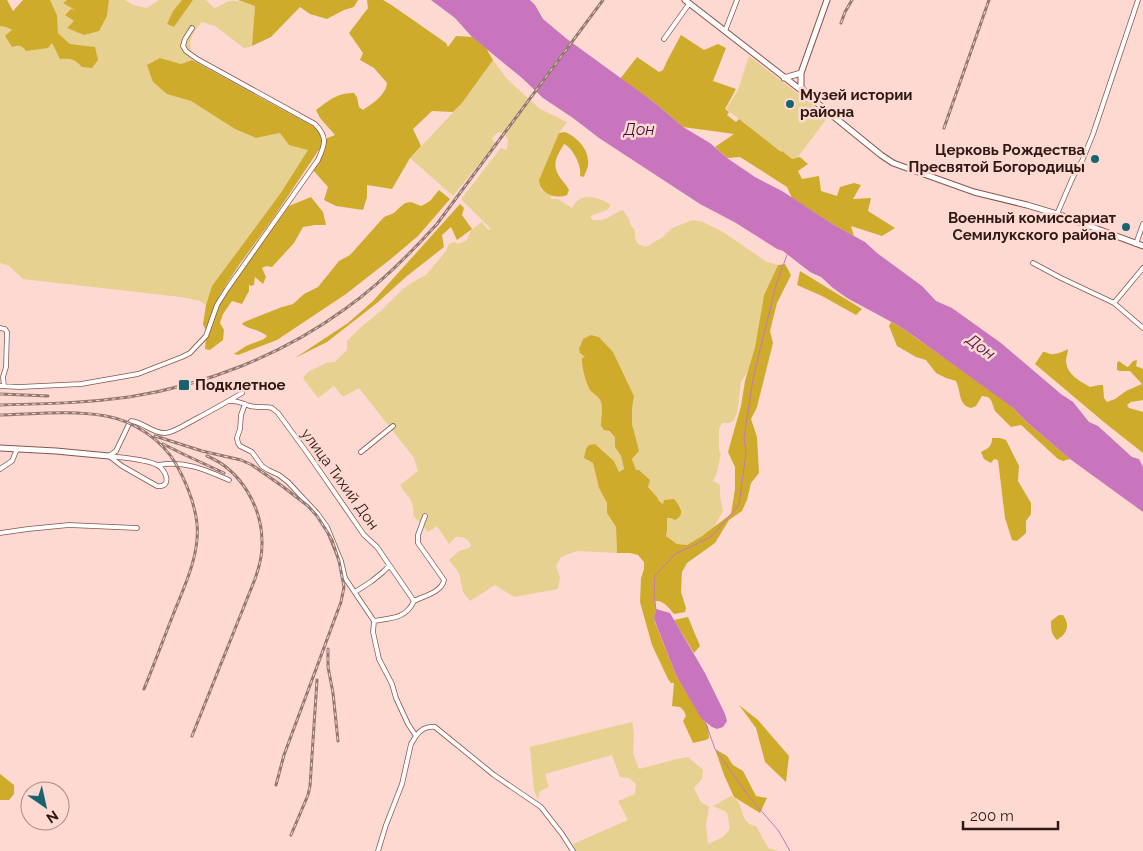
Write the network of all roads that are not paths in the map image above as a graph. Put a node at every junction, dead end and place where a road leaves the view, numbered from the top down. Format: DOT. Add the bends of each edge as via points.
graph roads {
  1 [pos="737,0"];
  2 [pos="826,0"];
  3 [pos="1138,0"];
  4 [pos="688,2"];
  5 [pos="192,28"];
  6 [pos="725,31"];
  7 [pos="664,39"];
  8 [pos="800,73"];
  9 [pos="784,78"];
  10 [pos="806,94"];
  11 [pos="1057,214"];
  12 [pos="1143,224"];
  13 [pos="1136,244"];
  14 [pos="1143,246"];
  15 [pos="1033,262"];
  16 [pos="1143,268"];
  17 [pos="1114,303"];
  18 [pos="0,328"];
  19 [pos="1143,328"];
  20 [pos="2,386"];
  21 [pos="242,393"];
  22 [pos="229,400"];
  23 [pos="245,404"];
  24 [pos="393,426"];
  25 [pos="0,448"];
  26 [pos="17,450"];
  27 [pos="361,452"];
  28 [pos="109,456"];
  29 [pos="159,465"];
  30 [pos="0,469"];
  31 [pos="229,480"];
  32 [pos="425,516"];
  33 [pos="138,528"];
  34 [pos="0,533"];
  35 [pos="389,566"];
  36 [pos="355,592"];
  37 [pos="414,601"];
  38 [pos="374,621"];
  39 [pos="416,736"];
  40 [pos="378,851"];
  41 [pos="573,851"];
  1 -- 6 [label="street"];
  2 -- 8 [label="street"];
  3 -- 11 [label="street" via="1093,134"];
  4 -- 6 [label="street"];
  4 -- 7 [label="street"];
  5 -- 20 [label="street" via="183,46 197,59 320,128 325,139 318,160 226,289 206,336 190,353 138,374 81,384"];
  6 -- 9 [label="street"];
  8 -- 9 [label="street"];
  8 -- 10 [label="street" via="801,87"];
  9 -- 10 [label="street"];
  10 -- 11 [label="street" via="893,163 974,192"];
  11 -- 13 [label="street"];
  12 -- 13 [label="street"];
  13 -- 14 [label="street"];
  15 -- 17 [label="street"];
  16 -- 17 [label="street"];
  17 -- 19 [label="street"];
  18 -- 20 [label="street" via="7,332"];
  21 -- 22 [label="street"];
  22 -- 23 [label="street, улица Тихий Дон"];
  22 -- 28 [label="street" via="166,433 131,421 116,451"];
  23 -- 35 [label="street, улица Тихий Дон" via="272,408 278,413"];
  23 -- 36 [label="street" via="238,443 252,452 262,466 288,482 317,512 327,527 345,578"];
  24 -- 27 [label="street"];
  25 -- 26 [label="street"];
  26 -- 28 [label="street"];
  26 -- 30 [label="street" via="12,460"];
  28 -- 29 [label="street"];
  28 -- 29 [label="street" via="161,487 167,482"];
  29 -- 31 [label="street" via="184,464"];
  32 -- 37 [label="street" via="418,543 444,584"];
  33 -- 34 [label="street" via="69,525"];
  35 -- 36 [label="street"];
  35 -- 37 [label="street, улица Тихий Дон"];
  36 -- 38 [label="street"];
  37 -- 38 [label="street" via="405,614"];
  38 -- 39 [label="street" via="379,659"];
  39 -- 40 [label="street"];
  39 -- 41 [label="street" via="420,730 435,727 494,775 541,807"];
}
